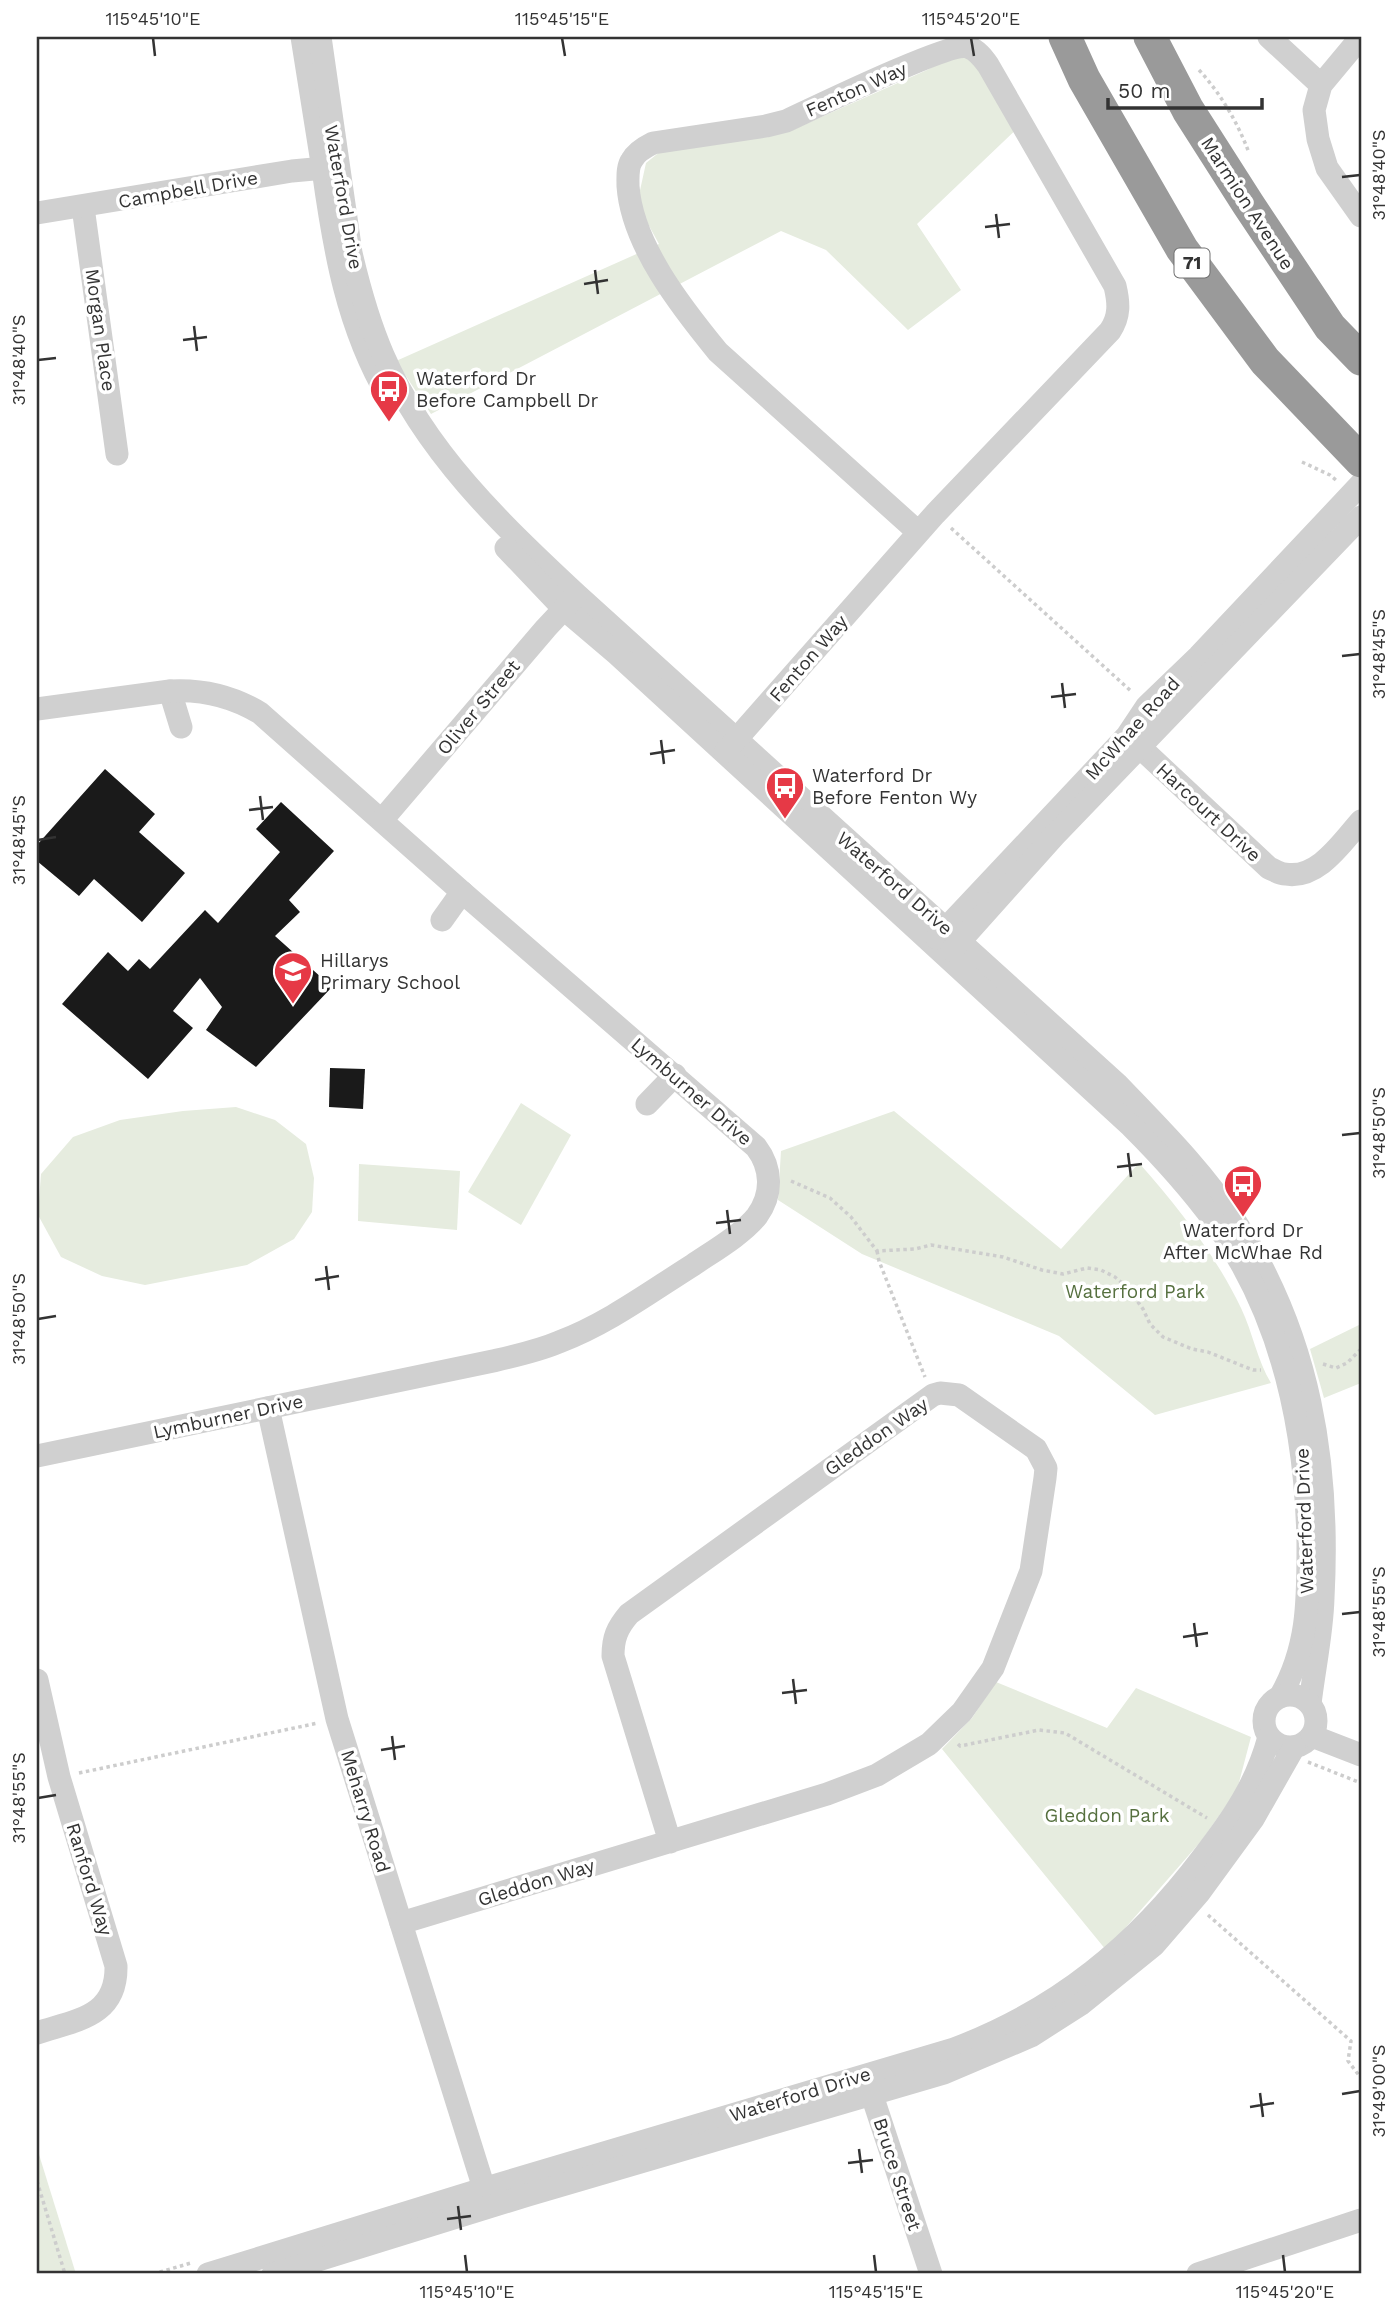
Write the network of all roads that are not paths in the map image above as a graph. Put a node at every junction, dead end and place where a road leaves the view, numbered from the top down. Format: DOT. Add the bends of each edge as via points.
graph roads {
  1 [pos="302,37"];
  2 [pos="320,37"];
  3 [pos="1065,37"];
  4 [pos="1150,37"];
  5 [pos="1269,37"];
  6 [pos="1361,37"];
  7 [pos="1321,85"];
  8 [pos="330,167"];
  9 [pos="83,207"];
  10 [pos="37,213"];
  11 [pos="1361,216"];
  12 [pos="1361,359"];
  13 [pos="117,453"];
  14 [pos="1361,461"];
  15 [pos="1361,484"];
  16 [pos="1361,517"];
  17 [pos="918,532"];
  18 [pos="570,602"];
  19 [pos="170,691"];
  20 [pos="37,709"];
  21 [pos="181,727"];
  22 [pos="1134,741"];
  23 [pos="730,747"];
  24 [pos="382,820"];
  25 [pos="1361,821"];
  26 [pos="462,892"];
  27 [pos="442,920"];
  28 [pos="946,942"];
  29 [pos="675,1075"];
  30 [pos="647,1104"];
  31 [pos="1291,1362"];
  32 [pos="268,1408"];
  33 [pos="37,1456"];
  34 [pos="37,1680"];
  35 [pos="1280,1697"];
  36 [pos="1310,1704"];
  37 [pos="1269,1737"];
  38 [pos="1304,1748"];
  39 [pos="45,1753"];
  40 [pos="1361,1755"];
  41 [pos="670,1842"];
  42 [pos="401,1923"];
  43 [pos="37,2033"];
  44 [pos="869,2084"];
  45 [pos="486,2198"];
  46 [pos="1361,2220"];
  47 [pos="216,2269"];
  48 [pos="273,2274"];
  49 [pos="931,2274"];
  50 [pos="1198,2274"];
  1 -- 8 [label="street, Waterford Drive"];
  2 -- 8 [label="street, Waterford Drive"];
  3 -- 14 [label="highway, 71" via="1084,79 1182,249 1265,361"];
  4 -- 12 [label="highway, Marmion Avenue" via="1188,110 1248,204 1330,327"];
  5 -- 7 [label="street"];
  6 -- 7 [label="street"];
  7 -- 11 [label="street" via="1314,110 1318,139 1327,168"];
  8 -- 9 [label="street, Campbell Drive"];
  8 -- 18 [label="street, Waterford Drive" via="358,282 402,393 428,435 480,500"];
  9 -- 10 [label="street, Campbell Drive"];
  9 -- 13 [label="street, Morgan Place"];
  15 -- 22 [label="street, McWhae Road" via="1147,706"];
  16 -- 22 [label="street, McWhae Road"];
  17 -- 17 [label="street, Fenton Way" via="718,352 644,243 629,194 628,173 631,160 653,143 786,121 959,47 978,53 988,65 1115,286 1119,306 1110,331"];
  17 -- 23 [label="street, Fenton Way"];
  18 -- 23 [label="street, Waterford Drive" via="640,650"];
  18 -- 24 [label="street, Oliver Street"];
  19 -- 20 [label="street, Lymburner Drive"];
  19 -- 21 [label="street"];
  19 -- 24 [label="street, Lymburner Drive" via="190,690 240,701 260,713"];
  22 -- 25 [label="street, Harcourt Drive" via="1269,868 1284,874 1301,874 1325,861"];
  22 -- 28 [label="street, McWhae Road" via="1054,836"];
  23 -- 28 [label="street, Waterford Drive"];
  24 -- 26 [label="street, Lymburner Drive"];
  26 -- 27 [label="street"];
  26 -- 29 [label="street, Lymburner Drive"];
  28 -- 31 [label="street, Waterford Drive" via="1028,1005 1117,1084 1213,1190 1255,1256 1285,1320"];
  29 -- 30 [label="street"];
  29 -- 32 [label="street, Lymburner Drive" via="765,1160 769,1173 762,1205 742,1230 583,1332 533,1351"];
  31 -- 35 [label="street, Waterford Drive" via="1305,1468 1308,1585 1300,1656"];
  31 -- 36 [label="street, Waterford Drive" via="1315,1424 1325,1516 1323,1602"];
  32 -- 33 [label="street, Lymburner Drive"];
  32 -- 42 [label="street, Meharry Road" via="337,1719"];
  34 -- 39 [label="street, Ranford Way"];
  35 -- 36 [label="street" via="1296,1696"];
  35 -- 37 [label="street" via="1265,1714"];
  36 -- 38 [label="street" via="1317,1720"];
  37 -- 38 [label="street" via="1280,1745"];
  37 -- 44 [label="street, Waterford Drive" via="1258,1774 1233,1819 1157,1913 1102,1965 996,2032"];
  38 -- 40 [label="street"];
  38 -- 44 [label="street, Waterford Drive" via="1192,1902 1138,1960 1081,2004 1005,2048 944,2073"];
  39 -- 43 [label="street, Ranford Way" via="59,1777 116,1966 116,1980 111,1995 93,2014"];
  41 -- 41 [label="street, Gleddon Way" via="613,1656 613,1640 629,1614 933,1395 959,1395 1037,1449 1046,1468 1026,1589 993,1668 962,1712 929,1744 853,1785"];
  41 -- 42 [label="street, Gleddon Way"];
  42 -- 45 [label="street, Meharry Road"];
  44 -- 45 [label="street, Waterford Drive"];
  44 -- 49 [label="street, Bruce Street"];
  45 -- 47 [label="street, Waterford Drive"];
  45 -- 48 [label="street, Waterford Drive"];
  46 -- 50 [label="street"];
}
